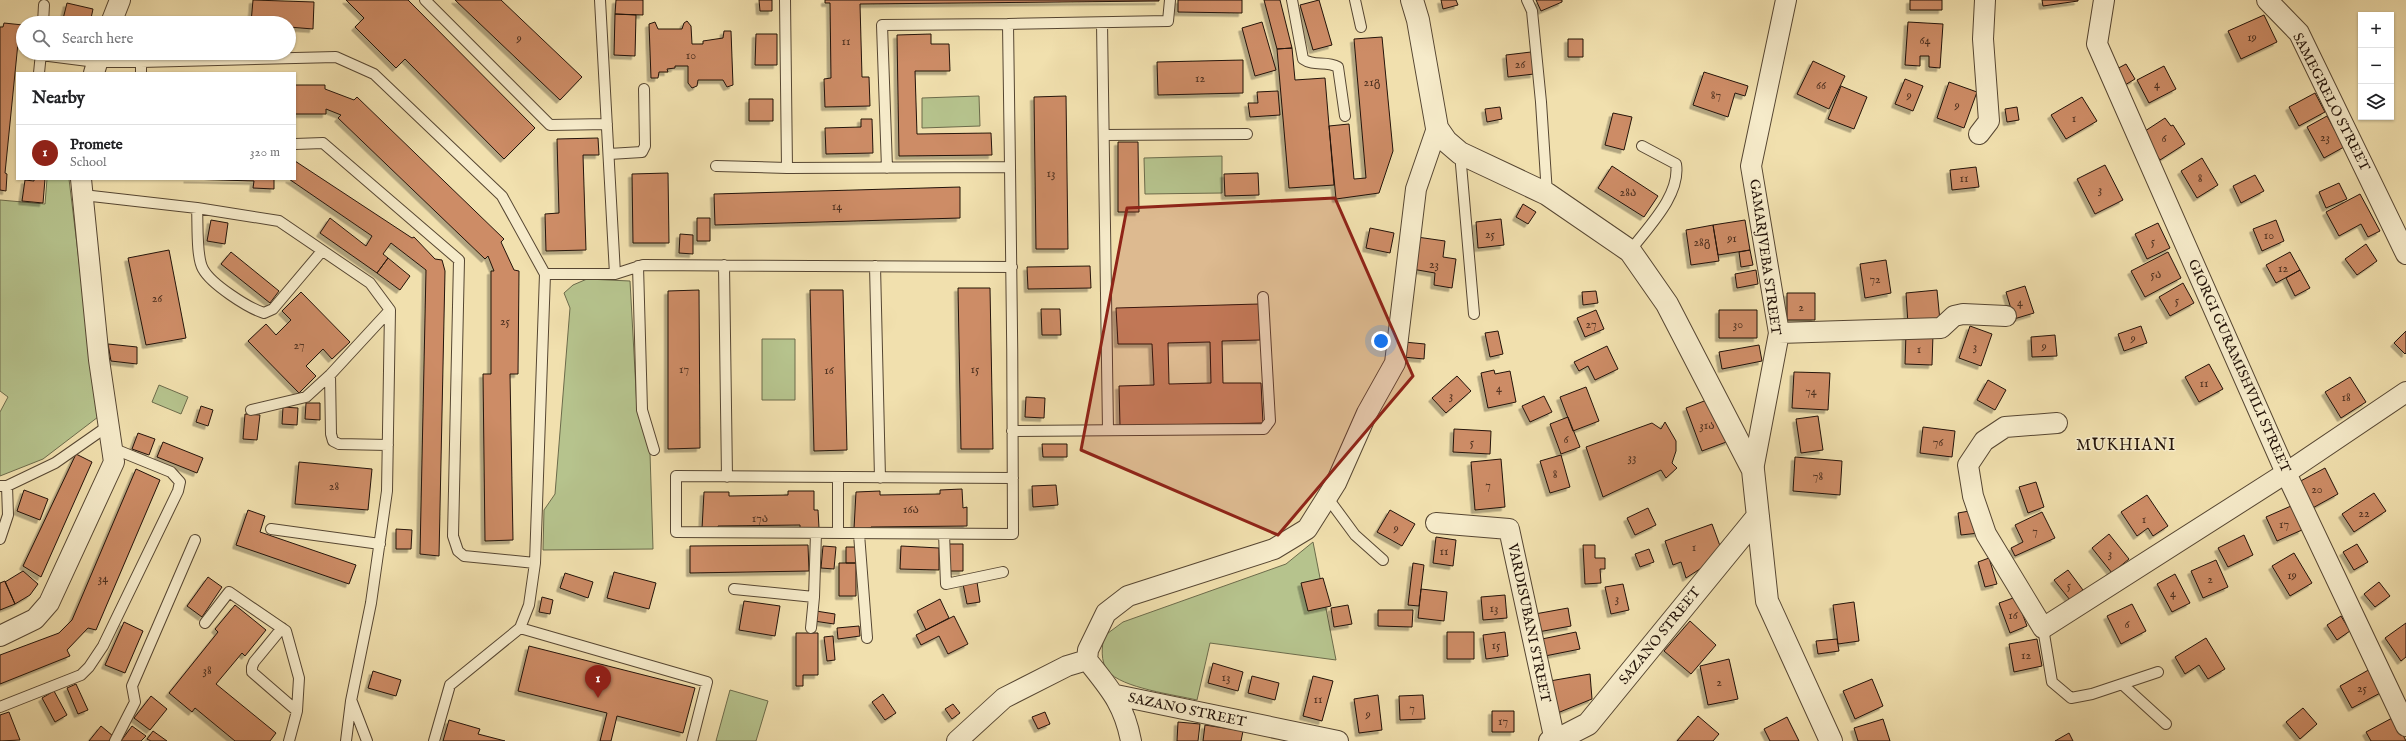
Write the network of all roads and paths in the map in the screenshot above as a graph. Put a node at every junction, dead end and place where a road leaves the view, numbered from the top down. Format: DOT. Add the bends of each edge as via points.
graph roads {
  1 [pos="120,0"];
  2 [pos="425,0"];
  3 [pos="600,0"];
  4 [pos="785,0"];
  5 [pos="1170,0"];
  6 [pos="1292,0"];
  7 [pos="1355,0"];
  8 [pos="1412,0"];
  9 [pos="1527,0"];
  10 [pos="1786,0"];
  11 [pos="1985,0"];
  12 [pos="2104,0"];
  13 [pos="2267,0"];
  14 [pos="44,5"];
  15 [pos="43,16"];
  16 [pos="114,16"];
  17 [pos="1102,23"];
  18 [pos="1008,24"];
  19 [pos="1361,27"];
  20 [pos="296,58"];
  21 [pos="41,60"];
  22 [pos="78,60"];
  23 [pos="219,60"];
  24 [pos="141,62"];
  25 [pos="97,63"];
  26 [pos="40,72"];
  27 [pos="141,72"];
  28 [pos="644,89"];
  29 [pos="1345,116"];
  30 [pos="607,124"];
  31 [pos="1437,128"];
  32 [pos="1246,134"];
  33 [pos="1979,134"];
  34 [pos="1104,135"];
  35 [pos="296,144"];
  36 [pos="1642,146"];
  37 [pos="1460,153"];
  38 [pos="609,154"];
  39 [pos="716,166"];
  40 [pos="1010,167"];
  41 [pos="787,168"];
  42 [pos="887,168"];
  43 [pos="82,187"];
  44 [pos="1547,194"];
  45 [pos="197,208"];
  46 [pos="322,251"];
  47 [pos="1630,251"];
  48 [pos="2406,254"];
  49 [pos="724,265"];
  50 [pos="638,266"];
  51 [pos="875,266"];
  52 [pos="1012,267"];
  53 [pos="545,274"];
  54 [pos="615,274"];
  55 [pos="1263,297"];
  56 [pos="390,310"];
  57 [pos="1474,314"];
  58 [pos="2006,316"];
  59 [pos="1779,333"];
  60 [pos="330,375"];
  61 [pos="2406,392"];
  62 [pos="251,410"];
  63 [pos="2057,423"];
  64 [pos="108,426"];
  65 [pos="1108,430"];
  66 [pos="1012,431"];
  67 [pos="388,445"];
  68 [pos="112,448"];
  69 [pos="654,450"];
  70 [pos="1753,470"];
  71 [pos="2286,473"];
  72 [pos="727,477"];
  73 [pos="838,477"];
  74 [pos="880,478"];
  75 [pos="1013,478"];
  76 [pos="3,486"];
  77 [pos="1327,497"];
  78 [pos="1758,516"];
  79 [pos="1436,523"];
  80 [pos="271,529"];
  81 [pos="816,533"];
  82 [pos="838,533"];
  83 [pos="858,534"];
  84 [pos="944,534"];
  85 [pos="0,539"];
  86 [pos="195,540"];
  87 [pos="380,544"];
  88 [pos="1383,560"];
  89 [pos="535,563"];
  90 [pos="1002,572"];
  91 [pos="734,589"];
  92 [pos="814,597"];
  93 [pos="205,623"];
  94 [pos="282,628"];
  95 [pos="520,628"];
  96 [pos="811,628"];
  97 [pos="2042,628"];
  98 [pos="0,636"];
  99 [pos="867,638"];
  100 [pos="1087,660"];
  101 [pos="2158,672"];
  102 [pos="2122,684"];
  103 [pos="1116,695"];
  104 [pos="351,701"];
  105 [pos="0,707"];
  106 [pos="297,711"];
  107 [pos="2166,724"];
  108 [pos="2406,726"];
  109 [pos="115,741"];
  110 [pos="289,741"];
  111 [pos="346,741"];
  112 [pos="367,741"];
  113 [pos="434,741"];
  114 [pos="692,741"];
  115 [pos="956,741"];
  116 [pos="1131,741"];
  117 [pos="1338,741"];
  118 [pos="1549,741"];
  119 [pos="1555,741"];
  120 [pos="1832,741"];
  1 -- 16 [label="street"];
  2 -- 30 [label="lane" via="550,125"];
  3 -- 30 [label="lane"];
  4 -- 41 [label="lane"];
  5 -- 17 [label="lane" via="1168,21"];
  6 -- 29 [label="lane" via="1303,58 1310,63 1332,63 1338,66"];
  7 -- 19 [label="lane"];
  8 -- 31 [label="street" via="1418,20"];
  9 -- 44 [label="lane" via="1532,11"];
  10 -- 59 [label="street, GAMARJVEBA STREET" via="1751,166"];
  11 -- 33 [label="street" via="1983,39 1989,120"];
  12 -- 71 [label="street, GIORGI GURAMISHVILI STREET" via="2097,44"];
  13 -- 48 [label="street, SAMEGRELO STREET" via="2299,32"];
  14 -- 15 [label="lane"];
  17 -- 18 [label="lane"];
  17 -- 34 [label="lane"];
  18 -- 40 [label="lane"];
  18 -- 42 [label="lane" via="882,25"];
  20 -- 53 [label="lane" via="336,57 374,74 502,196"];
  21 -- 26 [label="lane"];
  22 -- 25 [label="lane"];
  23 -- 24 [label="lane"];
  24 -- 25 [label="lane"];
  24 -- 27 [label="lane"];
  28 -- 38 [label="lane" via="645,146 642,152"];
  30 -- 38 [label="lane"];
  31 -- 37 [label="street" via="1446,141"];
  31 -- 77 [label="street" via="1416,189 1395,363 1367,413 1336,483"];
  32 -- 34 [label="lane"];
  34 -- 65 [label="lane"];
  35 -- 89 [label="lane" via="324,143 459,260 453,536 458,551 464,556"];
  36 -- 47 [label="lane" via="1676,164 1678,174 1672,193"];
  37 -- 44 [label="street"];
  37 -- 57 [label="lane"];
  38 -- 54 [label="lane"];
  39 -- 41 [label="lane"];
  40 -- 42 [label="lane"];
  40 -- 52 [label="lane"];
  41 -- 42 [label="lane"];
  43 -- 45 [label="lane"];
  43 -- 64 [label="street" via="97,344"];
  44 -- 47 [label="street"];
  45 -- 46 [label="lane" via="280,221"];
  45 -- 46 [label="lane" via="202,268 212,279 252,309 264,313 273,309"];
  46 -- 56 [label="lane" via="370,283"];
  47 -- 70 [label="street" via="1667,304"];
  49 -- 50 [label="lane"];
  49 -- 51 [label="lane"];
  49 -- 72 [label="lane"];
  50 -- 54 [label="lane"];
  50 -- 69 [label="lane" via="642,410"];
  51 -- 52 [label="lane"];
  51 -- 74 [label="lane"];
  52 -- 66 [label="lane"];
  53 -- 54 [label="lane"];
  53 -- 89 [label="lane"];
  55 -- 65 [label="lane" via="1270,421 1264,429"];
  56 -- 60 [label="lane"];
  56 -- 67 [label="lane"];
  58 -- 59 [label="street" via="1963,314 1954,316 1941,328"];
  59 -- 70 [label="street, GAMARJVEBA STREET"];
  60 -- 62 [label="lane" via="306,397"];
  60 -- 67 [label="lane" via="333,441 339,444"];
  61 -- 71 [label="street"];
  63 -- 97 [label="street" via="2005,427 1984,441 1968,465 1973,496 1986,534"];
  64 -- 68 [label="street"];
  64 -- 76 [label="lane" via="55,463"];
  65 -- 66 [label="lane"];
  66 -- 75 [label="lane"];
  67 -- 87 [label="lane" via="387,491"];
  68 -- 98 [label="street" via="114,462 49,602 34,619"];
  68 -- 105 [label="lane" via="171,472 180,482 178,491 103,646 89,668 81,675"];
  70 -- 78 [label="street, GAMARJVEBA STREET"];
  71 -- 97 [label="street"];
  71 -- 108 [label="street, GIORGI GURAMISHVILI STREET"];
  72 -- 73 [label="lane"];
  72 -- 81 [label="lane" via="676,476 676,532"];
  73 -- 74 [label="lane"];
  73 -- 82 [label="lane"];
  74 -- 75 [label="lane"];
  75 -- 84 [label="lane" via="1013,534"];
  76 -- 85 [label="lane" via="8,515"];
  77 -- 88 [label="lane" via="1355,535"];
  77 -- 100 [label="street" via="1307,529 1274,549 1128,596 1106,613 1088,650"];
  78 -- 119 [label="street, SAZANO STREET" via="1588,724"];
  78 -- 120 [label="street, GAMARJVEBA STREET" via="1767,601"];
  79 -- 119 [label="street, VARDISUBANI STREET" via="1509,529"];
  80 -- 87 [label="lane"];
  81 -- 82 [label="lane"];
  81 -- 92 [label="lane"];
  82 -- 83 [label="lane"];
  83 -- 84 [label="lane"];
  83 -- 99 [label="lane"];
  84 -- 90 [label="lane" via="946,584"];
  86 -- 109 [label="lane" via="132,686 135,702"];
  87 -- 104 [label="lane"];
  89 -- 95 [label="lane" via="529,605"];
  91 -- 92 [label="lane"];
  92 -- 96 [label="lane"];
  93 -- 94 [label="lane" via="229,592"];
  94 -- 106 [label="lane" via="286,631 299,678"];
  94 -- 106 [label="lane" via="254,662 252,672"];
  95 -- 113 [label="lane" via="450,685"];
  95 -- 114 [label="lane" via="707,682"];
  97 -- 102 [label="lane" via="2052,682 2071,698"];
  100 -- 103 [label="street, SAZANO STREET"];
  100 -- 115 [label="street" via="1067,666 1004,698"];
  101 -- 102 [label="lane"];
  102 -- 107 [label="lane"];
  103 -- 116 [label="street"];
  103 -- 117 [label="street, SAZANO STREET"];
  104 -- 111 [label="lane"];
  104 -- 112 [label="lane"];
  106 -- 110 [label="lane"];
  118 -- 119 [label="street, SAZANO STREET"];
}
